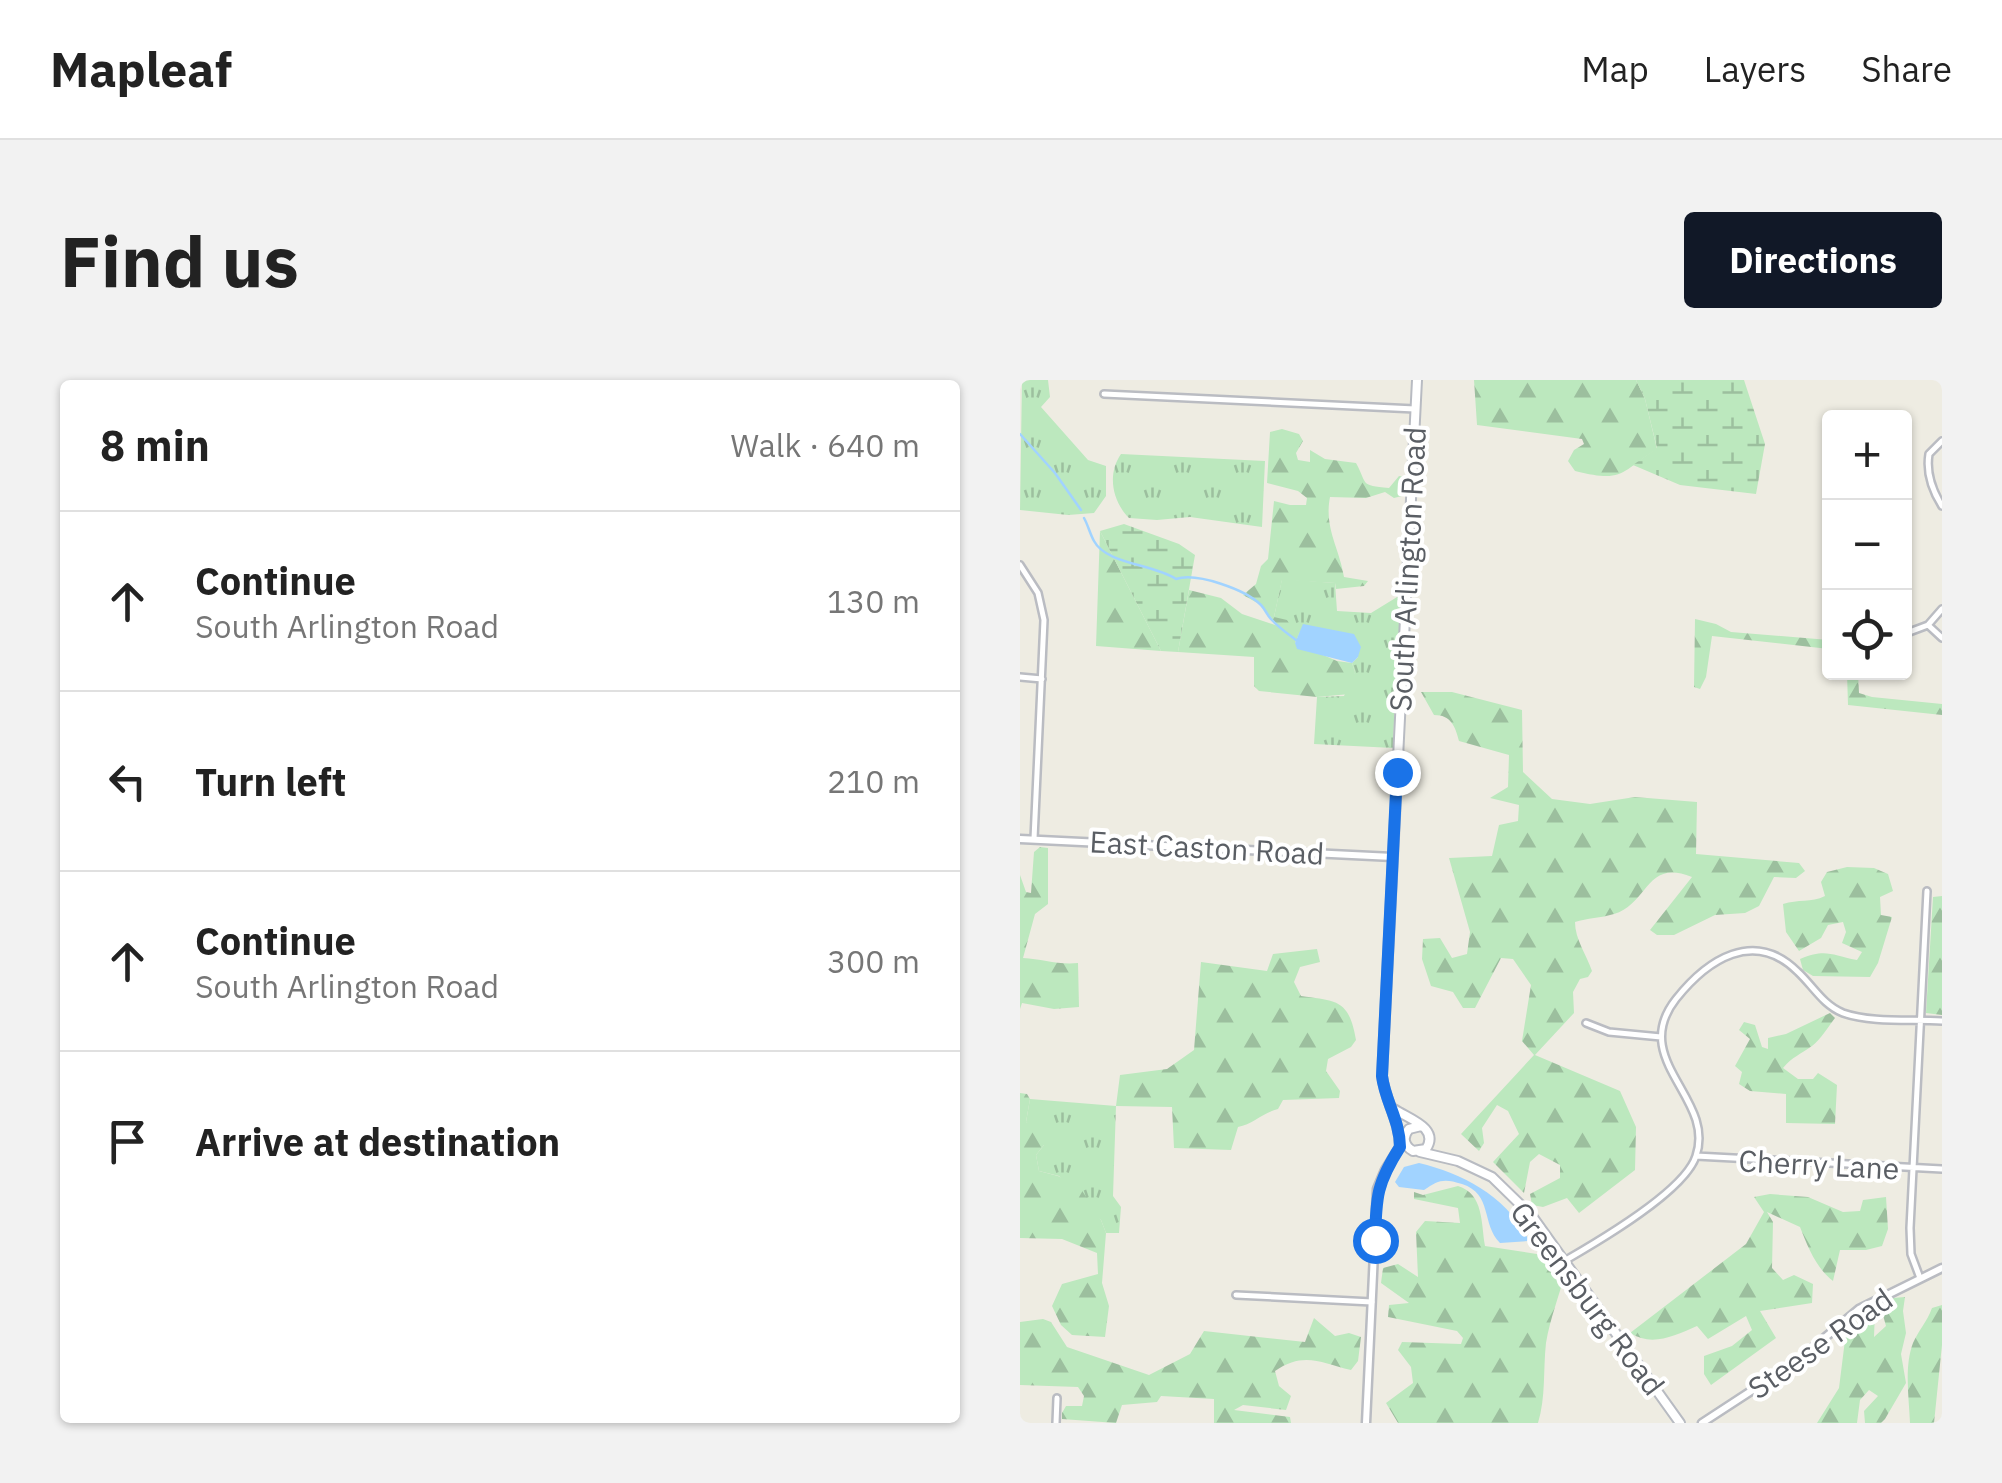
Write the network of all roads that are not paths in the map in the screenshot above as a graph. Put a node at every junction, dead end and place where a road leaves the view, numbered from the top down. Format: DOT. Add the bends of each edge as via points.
graph roads {
  1 [pos="1417,380"];
  2 [pos="1104,394"];
  3 [pos="1416,409"];
  4 [pos="1942,442"];
  5 [pos="1942,506"];
  6 [pos="1020,565"];
  7 [pos="1942,610"];
  8 [pos="1928,625"];
  9 [pos="1912,631"];
  10 [pos="1942,638"];
  11 [pos="1020,677"];
  12 [pos="1042,679"];
  13 [pos="1020,838"];
  14 [pos="1034,839"];
  15 [pos="1394,857"];
  16 [pos="1927,891"];
  17 [pos="1920,1020"];
  18 [pos="1942,1020"];
  19 [pos="1586,1023"];
  20 [pos="1662,1037"];
  21 [pos="1398,1111"];
  22 [pos="1421,1126"];
  23 [pos="1405,1136"];
  24 [pos="1431,1140"];
  25 [pos="1400,1147"];
  26 [pos="1417,1152"];
  27 [pos="1442,1156"];
  28 [pos="1696,1156"];
  29 [pos="1396,1157"];
  30 [pos="1913,1168"];
  31 [pos="1942,1168"];
  32 [pos="1566,1260"];
  33 [pos="1942,1268"];
  34 [pos="1920,1278"];
  35 [pos="1236,1296"];
  36 [pos="1372,1302"];
  37 [pos="1057,1398"];
  38 [pos="1056,1423"];
  39 [pos="1366,1423"];
  40 [pos="1680,1423"];
  41 [pos="1702,1423"];
  1 -- 3 [label="main road, South Arlington Road"];
  2 -- 3 [label="street"];
  3 -- 15 [label="main road, South Arlington Road"];
  4 -- 5 [label="street" via="1928,462"];
  6 -- 12 [label="street" via="1042,607"];
  7 -- 8 [label="street"];
  8 -- 9 [label="street"];
  8 -- 10 [label="street"];
  11 -- 12 [label="street"];
  12 -- 14 [label="street"];
  13 -- 14 [label="street, East Caston Road"];
  14 -- 15 [label="street, East Caston Road"];
  15 -- 21 [label="main road, South Arlington Road" via="1382,1076"];
  16 -- 17 [label="street"];
  17 -- 18 [label="street"];
  17 -- 20 [label="street" via="1844,1013 1786,962 1749,951 1722,957 1698,974 1672,1004"];
  17 -- 30 [label="street"];
  19 -- 20 [label="street"];
  20 -- 28 [label="street" via="1666,1062 1695,1117"];
  21 -- 22 [label="main road"];
  21 -- 23 [label="main road"];
  21 -- 25 [label="main road"];
  22 -- 23 [label="main road"];
  22 -- 24 [label="main road"];
  23 -- 25 [label="street"];
  23 -- 26 [label="main road" via="1406,1146"];
  24 -- 26 [label="main road"];
  24 -- 27 [label="main road"];
  25 -- 29 [label="street"];
  26 -- 27 [label="main road"];
  26 -- 29 [label="street"];
  27 -- 32 [label="main road, Greensburg Road" via="1492,1177"];
  28 -- 30 [label="street, Cherry Lane"];
  28 -- 32 [label="street" via="1673,1188"];
  29 -- 36 [label="street" via="1378,1189"];
  30 -- 31 [label="street, Cherry Lane"];
  30 -- 34 [label="street" via="1910,1238"];
  32 -- 40 [label="main road, Greensburg Road"];
  33 -- 34 [label="street, Steese Road"];
  34 -- 41 [label="street, Steese Road" via="1859,1309 1810,1351"];
  35 -- 36 [label="street"];
  36 -- 39 [label="street"];
  37 -- 38 [label="street"];
}
